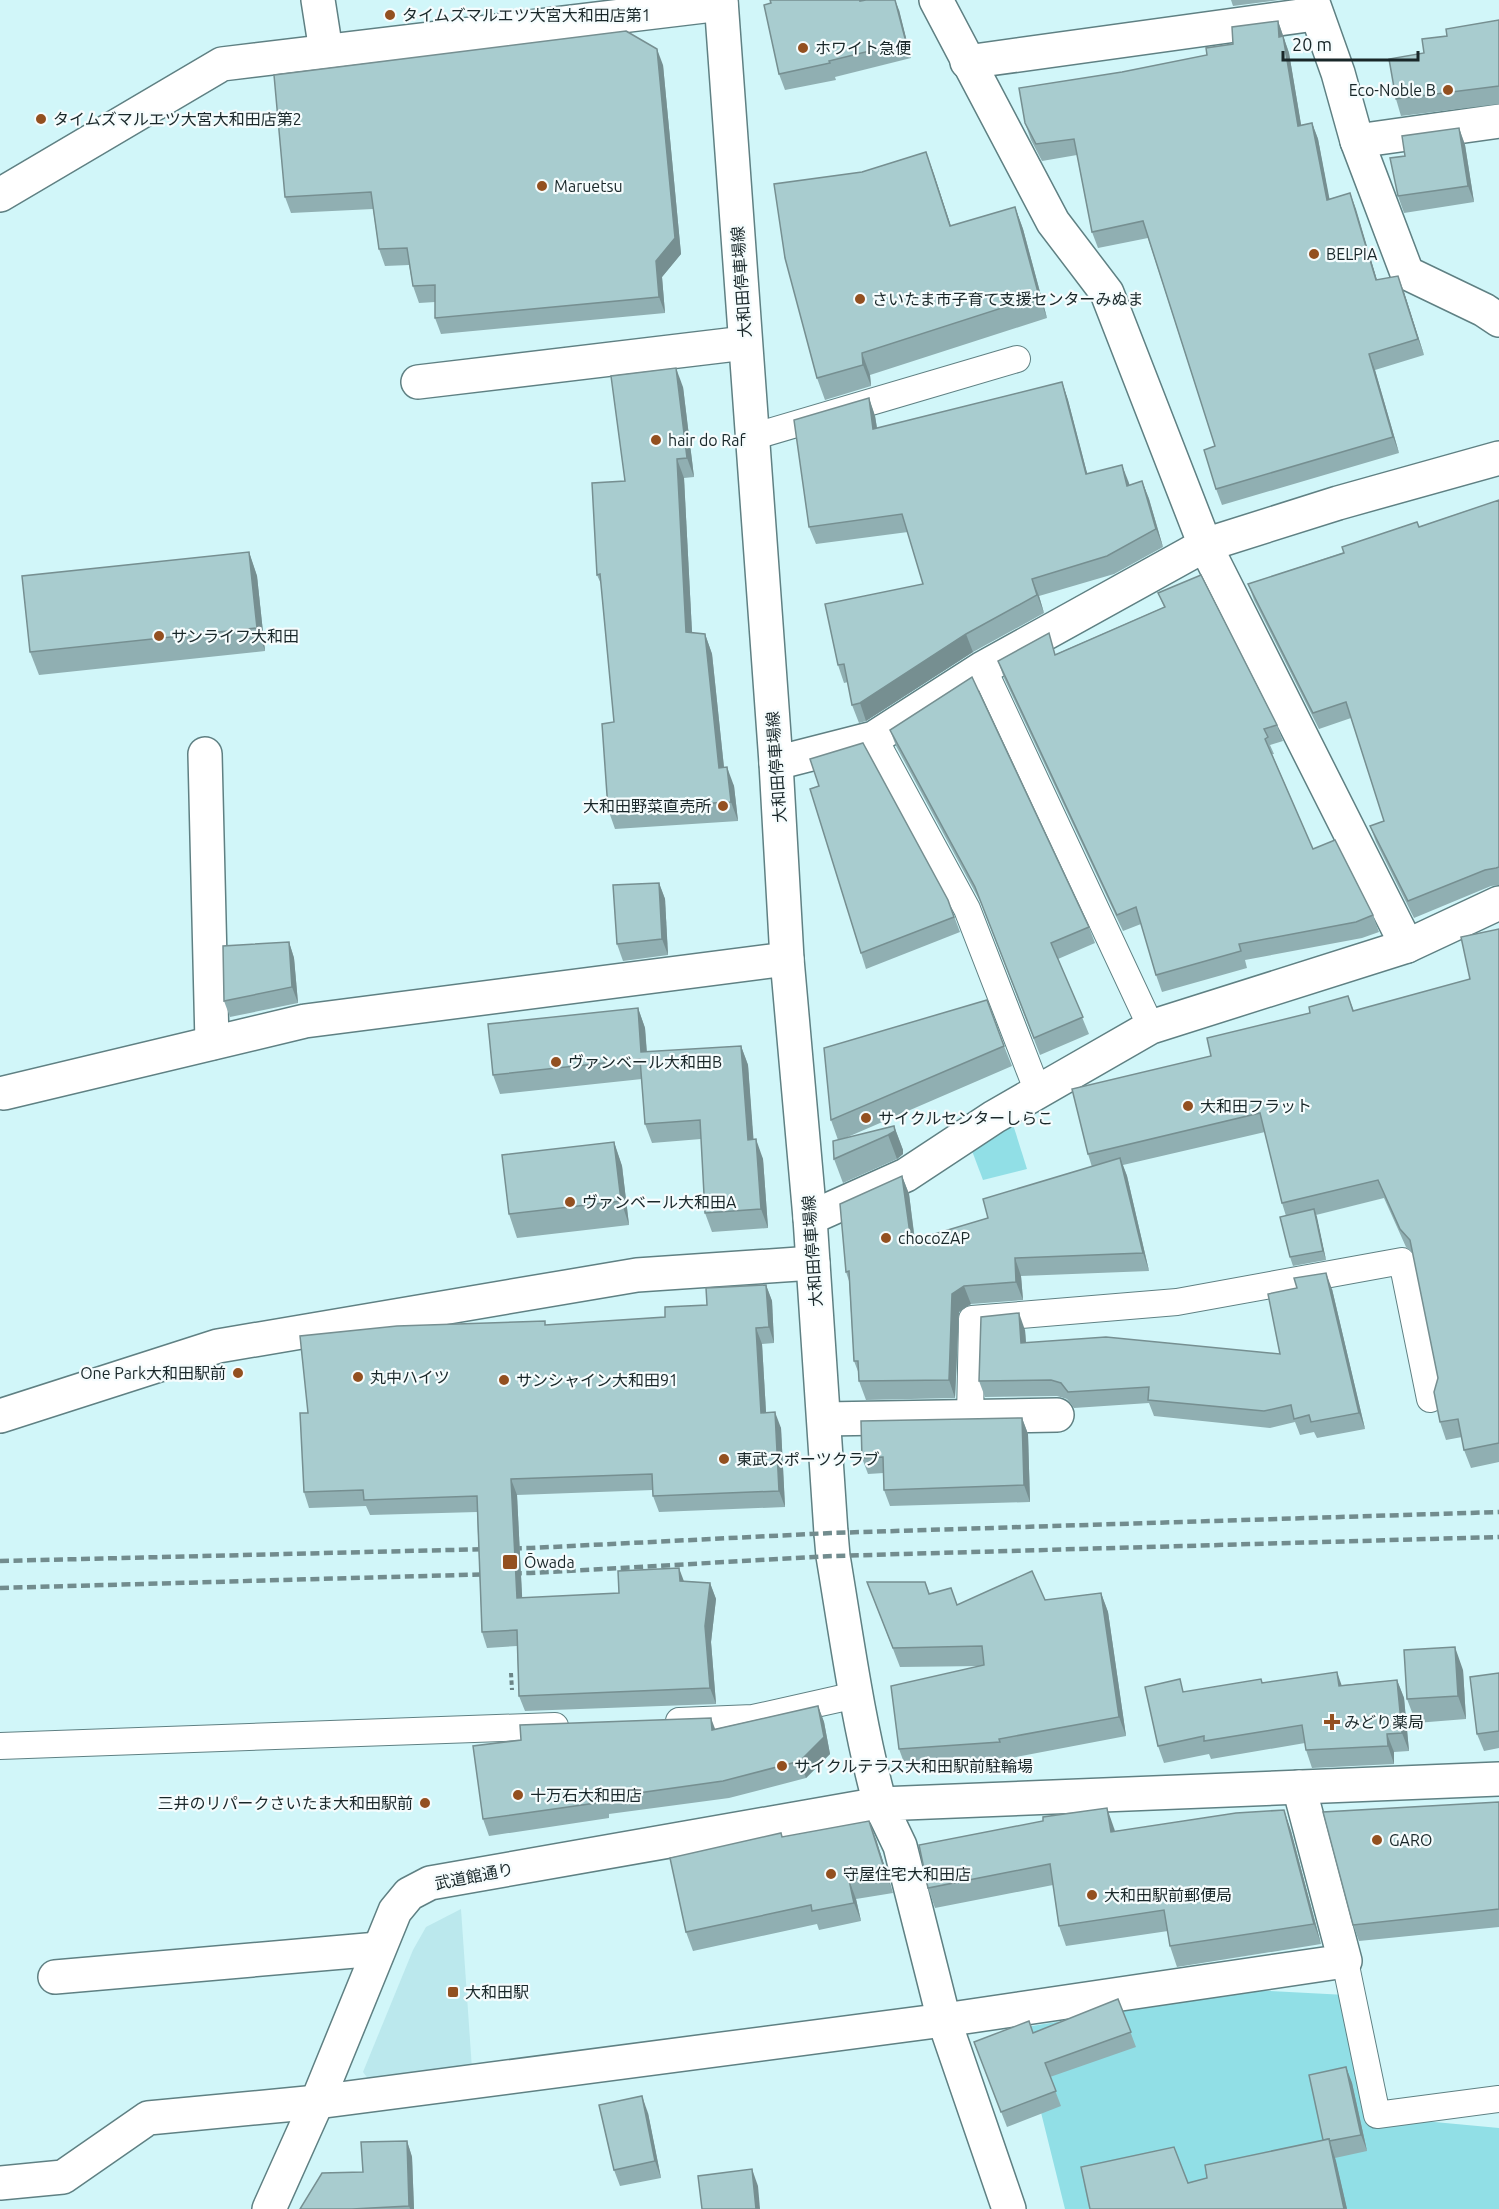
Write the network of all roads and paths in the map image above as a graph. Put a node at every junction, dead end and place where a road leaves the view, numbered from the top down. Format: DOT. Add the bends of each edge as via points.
graph roads {
  1 [pos="318,0"];
  2 [pos="936,0"];
  3 [pos="721,2"];
  4 [pos="1313,7"];
  5 [pos="326,51"];
  6 [pos="967,62"];
  7 [pos="1499,120"];
  8 [pos="1357,141"];
  9 [pos="0,195"];
  10 [pos="1499,320"];
  11 [pos="746,343"];
  12 [pos="1017,359"];
  13 [pos="418,382"];
  14 [pos="752,437"];
  15 [pos="1499,458"];
  16 [pos="1205,545"];
  17 [pos="983,668"];
  18 [pos="874,738"];
  19 [pos="205,754"];
  20 [pos="776,763"];
  21 [pos="1499,903"];
  22 [pos="1407,946"];
  23 [pos="787,959"];
  24 [pos="1150,1027"];
  25 [pos="212,1043"];
  26 [pos="1038,1092"];
  27 [pos="4,1093"];
  28 [pos="810,1218"];
  29 [pos="813,1263"];
  30 [pos="1430,1399"];
  31 [pos="1057,1415"];
  32 [pos="0,1416"];
  33 [pos="970,1417"];
  34 [pos="824,1419"];
  35 [pos="856,1695"];
  36 [pos="650,1722"];
  37 [pos="581,1725"];
  38 [pos="0,1746"];
  39 [pos="1499,1779"];
  40 [pos="1299,1787"];
  41 [pos="880,1804"];
  42 [pos="378,1949"];
  43 [pos="1344,1961"];
  44 [pos="55,1977"];
  45 [pos="944,2020"];
  46 [pos="1499,2099"];
  47 [pos="317,2102"];
  48 [pos="0,2183"];
  49 [pos="269,2209"];
  50 [pos="1009,2209"];
  1 -- 5 [label="street"];
  2 -- 6 [label="street"];
  3 -- 5 [label="street"];
  3 -- 11 [label="street, 大和田停車場線"];
  4 -- 6 [label="street"];
  4 -- 8 [label="street" via="1338,73"];
  5 -- 9 [label="street" via="222,64"];
  6 -- 16 [label="street" via="1053,222 1107,293"];
  7 -- 8 [label="street"];
  8 -- 10 [label="street" via="1407,273"];
  11 -- 13 [label="street"];
  11 -- 14 [label="street, 大和田停車場線"];
  12 -- 14 [label="lane"];
  14 -- 20 [label="street, 大和田停車場線"];
  15 -- 16 [label="street"];
  16 -- 17 [label="street"];
  16 -- 22 [label="street"];
  17 -- 18 [label="street"];
  17 -- 24 [label="lane"];
  18 -- 20 [label="street"];
  18 -- 26 [label="lane" via="967,909"];
  19 -- 25 [label="street"];
  20 -- 23 [label="street, 大和田停車場線"];
  21 -- 22 [label="street"];
  22 -- 24 [label="street"];
  23 -- 25 [label="street" via="305,1021"];
  23 -- 28 [label="street, 大和田停車場線"];
  24 -- 26 [label="street"];
  25 -- 27 [label="street"];
  26 -- 28 [label="street" via="906,1175"];
  28 -- 29 [label="street, 大和田停車場線"];
  29 -- 32 [label="street" via="637,1275 218,1346"];
  29 -- 34 [label="street, 大和田停車場線"];
  30 -- 33 [label="lane" via="1402,1261 1177,1302 972,1319"];
  31 -- 33 [label="street"];
  33 -- 34 [label="street"];
  34 -- 35 [label="street, 大和田停車場線" via="833,1556"];
  35 -- 36 [label="lane" via="753,1718"];
  35 -- 41 [label="street, 大和田停車場線"];
  37 -- 38 [label="lane"];
  39 -- 40 [label="street, 武道館通り"];
  40 -- 41 [label="street, 武道館通り"];
  40 -- 43 [label="street"];
  41 -- 42 [label="street, 武道館通り" via="430,1883 409,1894 395,1911"];
  41 -- 45 [label="street, 大和田停車場線" via="900,1846"];
  42 -- 44 [label="street"];
  42 -- 47 [label="street, 武道館通り"];
  43 -- 45 [label="street"];
  43 -- 46 [label="lane" via="1377,2115"];
  45 -- 47 [label="street"];
  45 -- 50 [label="street, 大和田停車場線"];
  47 -- 48 [label="street" via="148,2118 63,2177"];
  47 -- 49 [label="street, 武道館通り"];
}
